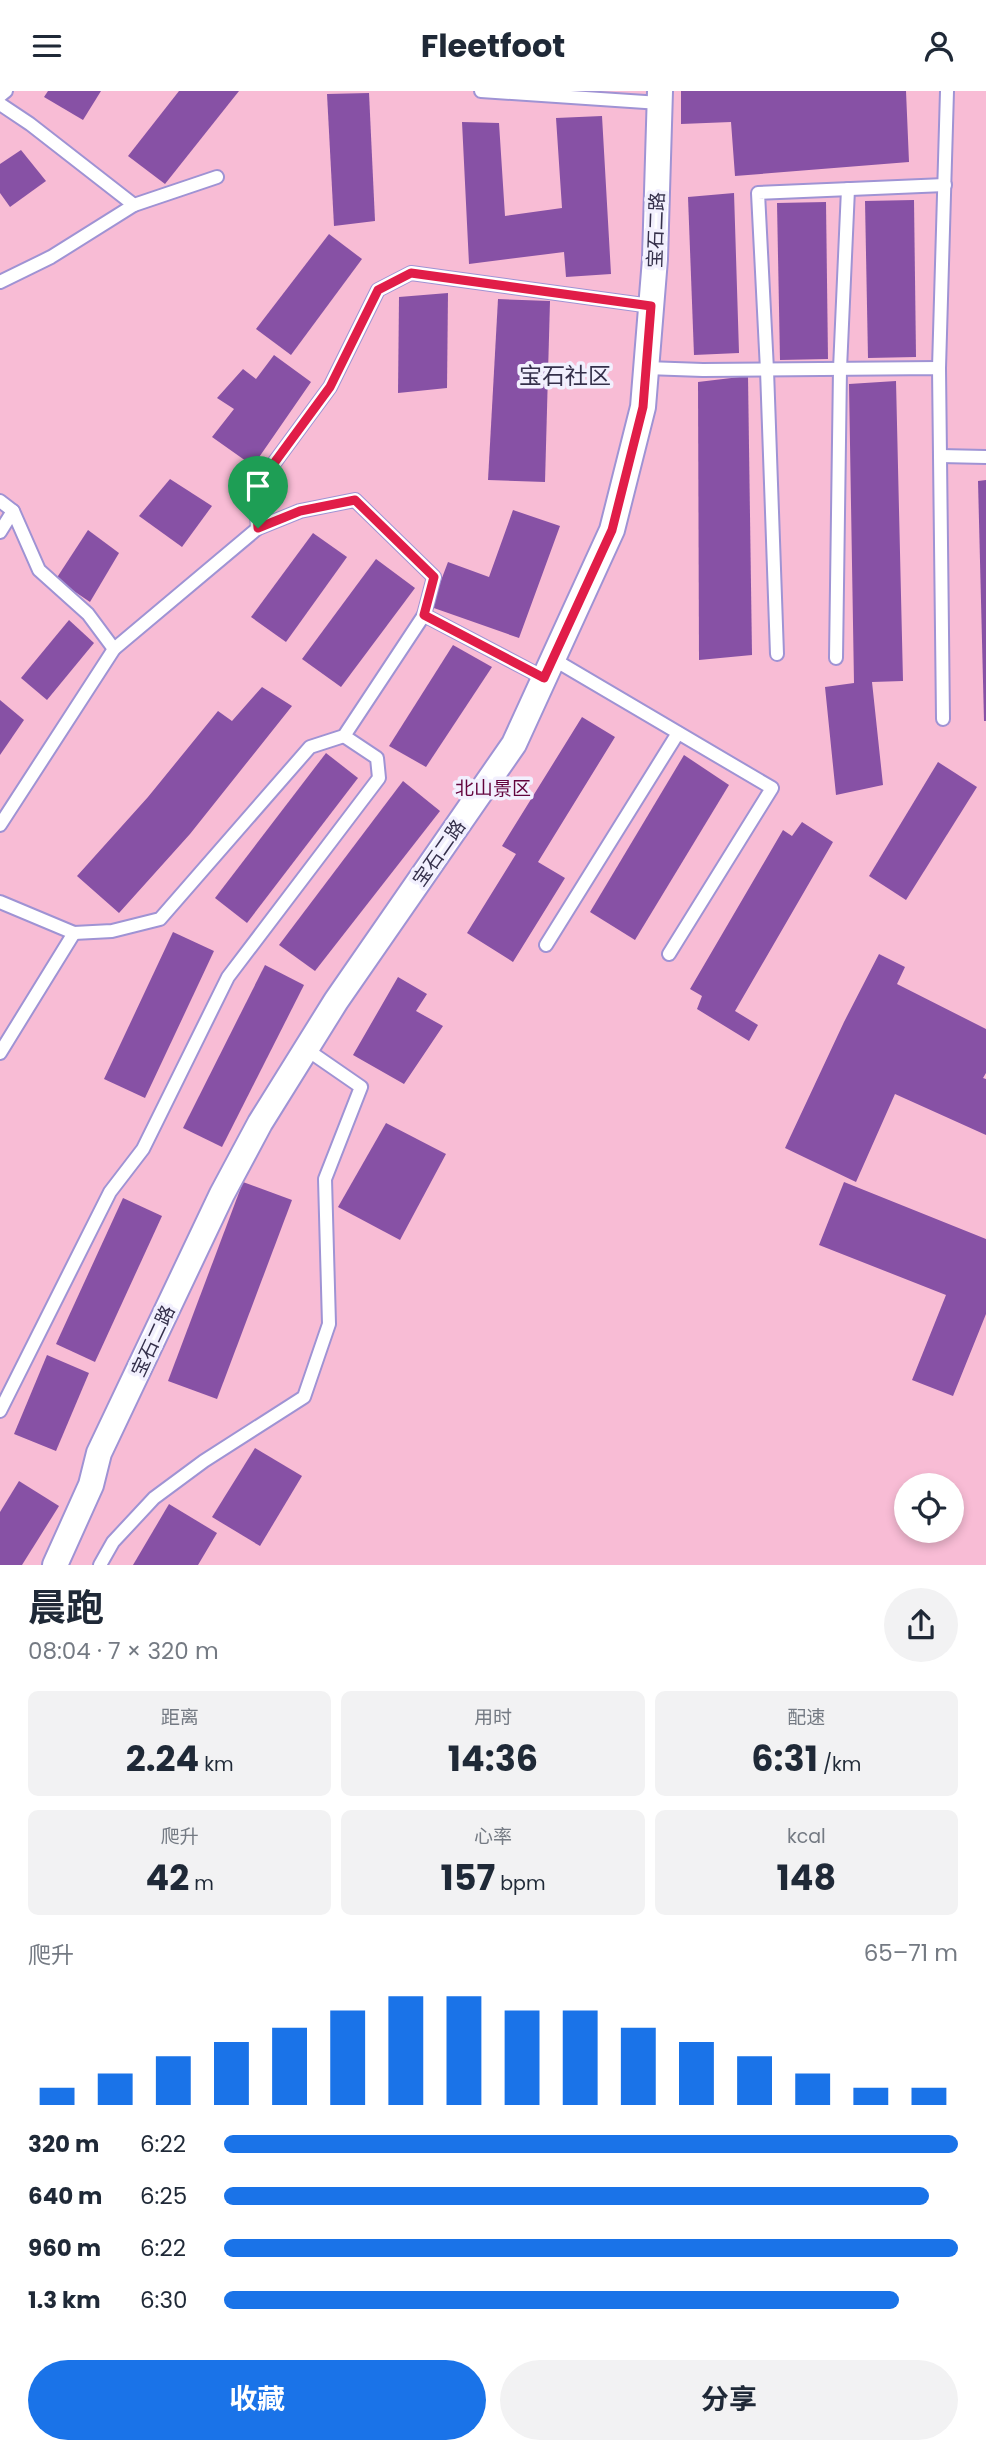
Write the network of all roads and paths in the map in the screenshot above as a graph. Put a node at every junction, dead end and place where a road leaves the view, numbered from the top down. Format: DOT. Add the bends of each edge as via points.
graph roads {
  1 [pos="6,91"];
  2 [pos="481,91"];
  3 [pos="947,91"];
  4 [pos="0,96"];
  5 [pos="660,97"];
  6 [pos="0,104"];
  7 [pos="217,177"];
  8 [pos="944,184"];
  9 [pos="848,189"];
  10 [pos="134,205"];
  11 [pos="0,282"];
  12 [pos="651,306"];
  13 [pos="646,368"];
  14 [pos="939,368"];
  15 [pos="840,369"];
  16 [pos="767,370"];
  17 [pos="940,456"];
  18 [pos="986,457"];
  19 [pos="0,501"];
  20 [pos="13,511"];
  21 [pos="258,528"];
  22 [pos="0,532"];
  23 [pos="424,615"];
  24 [pos="114,649"];
  25 [pos="776,654"];
  26 [pos="836,657"];
  27 [pos="549,668"];
  28 [pos="943,719"];
  29 [pos="678,733"];
  30 [pos="344,736"];
  31 [pos="0,825"];
  32 [pos="0,902"];
  33 [pos="74,933"];
  34 [pos="546,945"];
  35 [pos="668,954"];
  36 [pos="306,1049"];
  37 [pos="0,1053"];
  38 [pos="0,1411"];
  39 [pos="55,1565"];
  40 [pos="100,1565"];
  1 -- 4 [label="lane"];
  2 -- 5 [label="lane"];
  3 -- 8 [label="lane"];
  5 -- 12 [label="street, 宝石二路"];
  6 -- 10 [label="lane"];
  7 -- 10 [label="lane"];
  8 -- 9 [label="lane"];
  8 -- 14 [label="lane"];
  9 -- 15 [label="lane"];
  9 -- 16 [label="lane" via="758,193"];
  10 -- 11 [label="lane" via="51,257"];
  12 -- 13 [label="street, 宝石二路"];
  12 -- 21 [label="lane" via="411,273 378,290 330,387 255,489"];
  13 -- 16 [label="lane"];
  13 -- 27 [label="street, 宝石二路" via="643,407 612,530"];
  14 -- 15 [label="lane"];
  14 -- 17 [label="lane"];
  15 -- 16 [label="lane"];
  15 -- 26 [label="lane"];
  16 -- 25 [label="lane"];
  17 -- 18 [label="lane"];
  17 -- 28 [label="lane"];
  19 -- 20 [label="lane"];
  20 -- 22 [label="lane"];
  20 -- 24 [label="lane" via="39,570 88,614"];
  21 -- 23 [label="lane" via="300,511 355,500 434,577"];
  21 -- 24 [label="lane"];
  23 -- 27 [label="lane"];
  23 -- 30 [label="lane"];
  24 -- 31 [label="lane"];
  27 -- 29 [label="lane"];
  27 -- 36 [label="street, 宝石二路" via="514,744"];
  29 -- 34 [label="lane"];
  29 -- 35 [label="lane" via="772,789"];
  30 -- 33 [label="lane" via="310,747 160,919 112,931"];
  30 -- 38 [label="lane" via="377,758 379,778 228,977 143,1149 110,1192"];
  32 -- 33 [label="lane"];
  33 -- 37 [label="lane"];
  36 -- 39 [label="street, 宝石二路" via="222,1194 99,1453 91,1485"];
  36 -- 40 [label="lane" via="361,1087 325,1179 330,1324 304,1397 154,1498 113,1542"];
}
